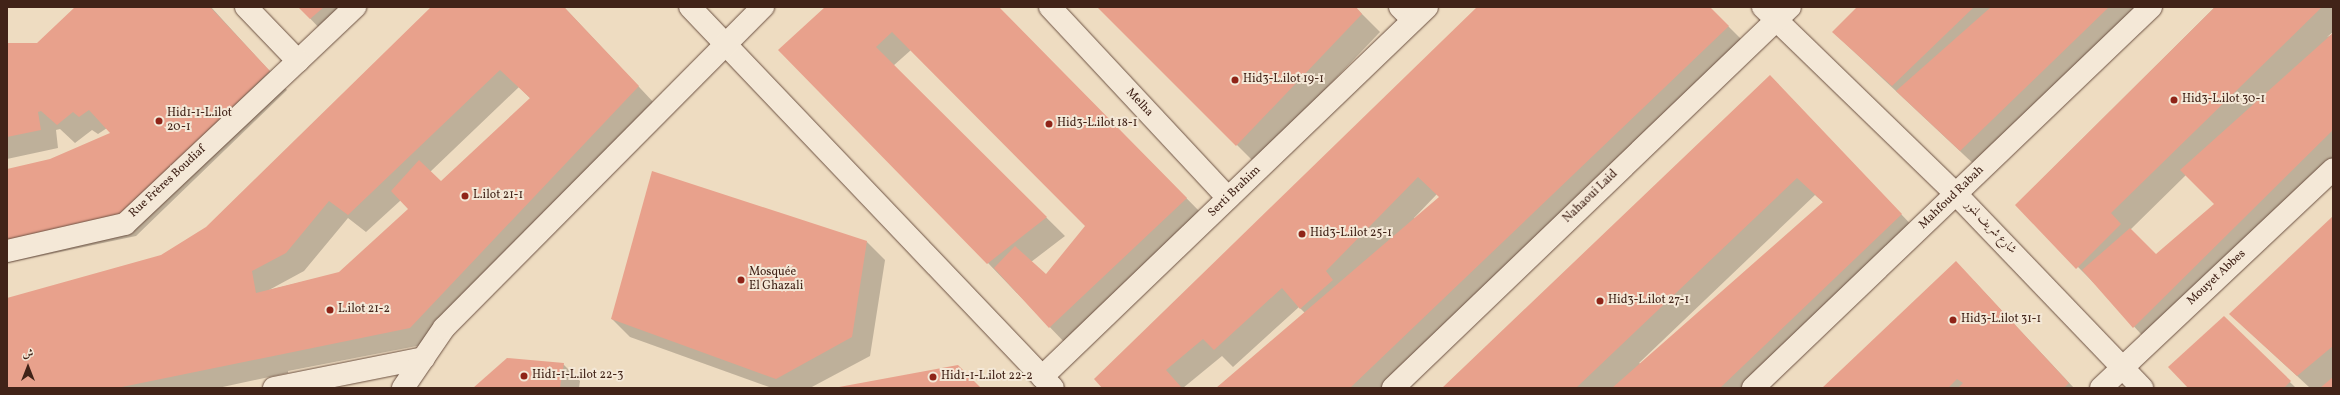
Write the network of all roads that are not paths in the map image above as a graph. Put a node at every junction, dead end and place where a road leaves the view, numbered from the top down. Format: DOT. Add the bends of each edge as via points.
graph roads {
  1 [pos="246,7"];
  2 [pos="355,7"];
  3 [pos="690,7"];
  4 [pos="763,7"];
  5 [pos="1050,7"];
  6 [pos="2151,7"];
  7 [pos="1776,11"];
  8 [pos="1413,12"];
  9 [pos="726,44"];
  10 [pos="298,60"];
  11 [pos="2333,169"];
  12 [pos="1956,194"];
  13 [pos="1228,198"];
  14 [pos="7,251"];
  15 [pos="424,358"];
  16 [pos="2123,367"];
  17 [pos="1048,382"];
  18 [pos="274,388"];
  19 [pos="403,388"];
  20 [pos="1393,388"];
  21 [pos="1753,388"];
  22 [pos="2101,388"];
  23 [pos="2142,388"];
  1 -- 10 [label="street"];
  2 -- 10 [label="street, Rue Frères Boudiaf"];
  3 -- 9 [label="street"];
  4 -- 9 [label="street"];
  5 -- 13 [label="street, Melha"];
  6 -- 12 [label="street, Mahfoud Rabah"];
  7 -- 12 [label="street, شارع شريف لمنور"];
  7 -- 20 [label="street, Nahaoui Laid"];
  8 -- 13 [label="street, Serti Brahim"];
  9 -- 15 [label="street" via="444,328"];
  9 -- 17 [label="street"];
  10 -- 14 [label="street, Rue Frères Boudiaf" via="125,224"];
  11 -- 16 [label="street, Mouyet Abbes"];
  12 -- 16 [label="street, شارع شريف لمنور"];
  12 -- 21 [label="street, Mahfoud Rabah"];
  13 -- 17 [label="street, Serti Brahim"];
  15 -- 18 [label="street"];
  15 -- 19 [label="street"];
  16 -- 22 [label="street, Mouyet Abbes"];
  16 -- 23 [label="street, شارع شريف لمنور"];
}
